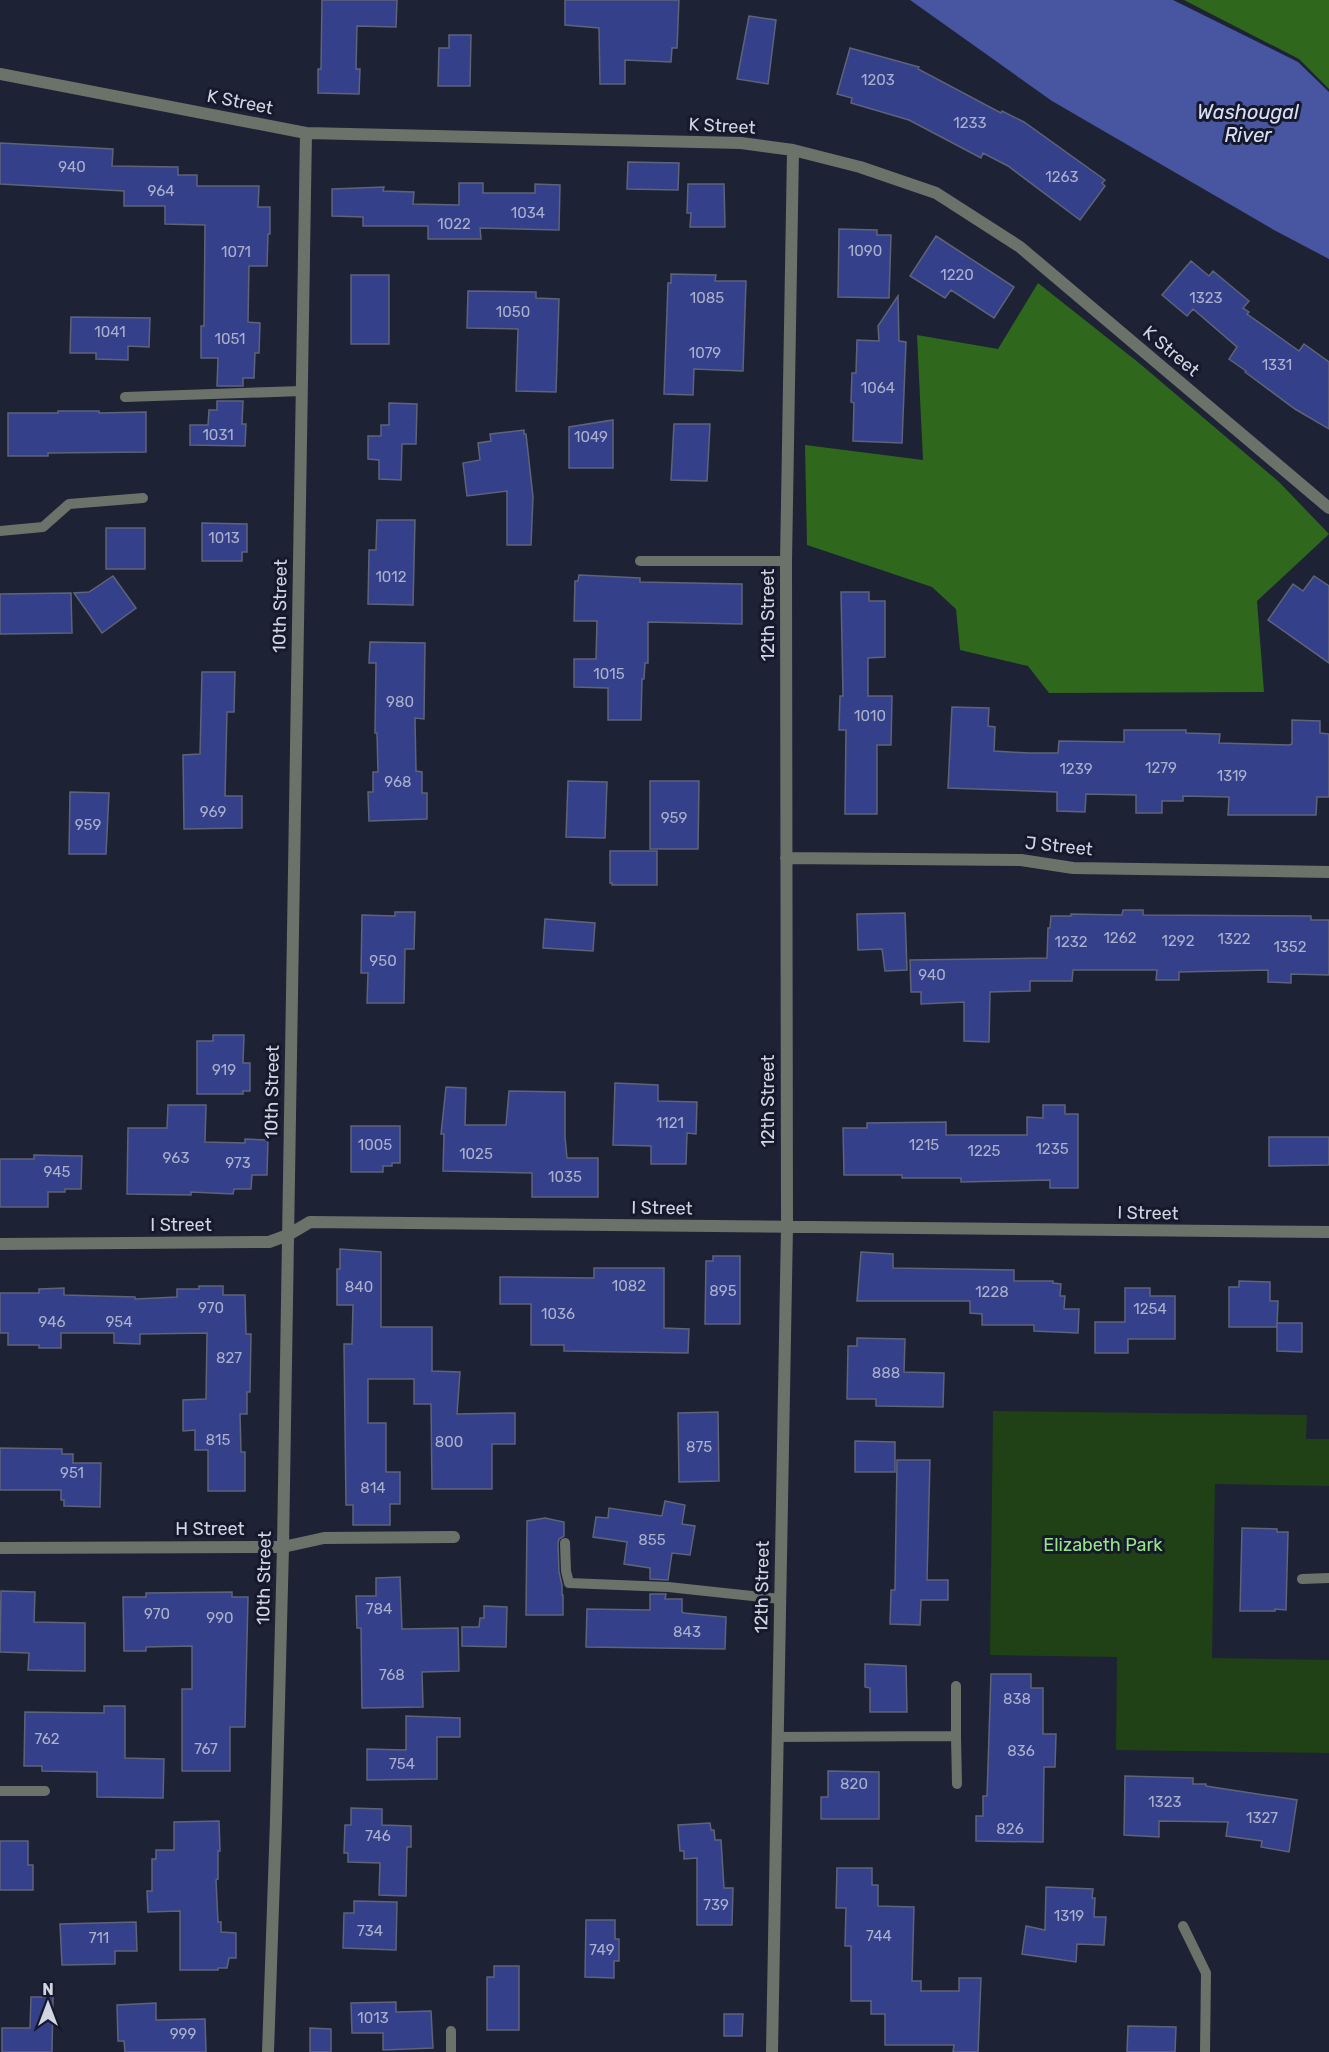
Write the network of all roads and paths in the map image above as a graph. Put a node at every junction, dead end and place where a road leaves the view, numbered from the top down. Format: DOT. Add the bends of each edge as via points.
graph roads {
  1 [pos="0,74"];
  2 [pos="306,133"];
  3 [pos="793,150"];
  4 [pos="302,391"];
  5 [pos="125,397"];
  6 [pos="143,498"];
  7 [pos="1329,508"];
  8 [pos="0,531"];
  9 [pos="640,561"];
  10 [pos="786,561"];
  11 [pos="786,858"];
  12 [pos="1329,872"];
  13 [pos="787,1227"];
  14 [pos="1329,1232"];
  15 [pos="288,1235"];
  16 [pos="0,1244"];
  17 [pos="454,1537"];
  18 [pos="566,1543"];
  19 [pos="283,1547"];
  20 [pos="0,1548"];
  21 [pos="1329,1578"];
  22 [pos="1302,1579"];
  23 [pos="780,1599"];
  24 [pos="956,1686"];
  25 [pos="956,1736"];
  26 [pos="777,1737"];
  27 [pos="957,1784"];
  28 [pos="0,1791"];
  29 [pos="45,1791"];
  30 [pos="1183,1926"];
  31 [pos="451,2031"];
  32 [pos="268,2052"];
  33 [pos="451,2052"];
  34 [pos="772,2052"];
  35 [pos="1205,2052"];
  1 -- 2 [label="street, K Street"];
  2 -- 3 [label="street, K Street" via="741,143"];
  2 -- 4 [label="street, 10th Street"];
  3 -- 7 [label="street, K Street" via="860,166 936,193 1020,247"];
  3 -- 10 [label="street, 12th Street"];
  4 -- 5 [label="lane"];
  4 -- 15 [label="street, 10th Street"];
  6 -- 8 [label="lane" via="69,504 43,527"];
  9 -- 10 [label="lane"];
  10 -- 11 [label="street, 12th Street"];
  11 -- 12 [label="street, J Street" via="1021,860 1074,868"];
  11 -- 13 [label="street, 12th Street"];
  13 -- 14 [label="street, I Street"];
  13 -- 15 [label="street, I Street" via="310,1222"];
  13 -- 23 [label="street, 12th Street"];
  15 -- 16 [label="street, I Street" via="269,1242"];
  15 -- 19 [label="street, 10th Street"];
  17 -- 19 [label="street, H Street" via="324,1538"];
  18 -- 23 [label="lane" via="569,1583 668,1587"];
  19 -- 20 [label="street, H Street"];
  19 -- 32 [label="street, 10th Street"];
  21 -- 22 [label="lane"];
  23 -- 26 [label="street, 12th Street"];
  24 -- 25 [label="lane"];
  25 -- 26 [label="lane"];
  25 -- 27 [label="lane"];
  26 -- 34 [label="street, 12th Street"];
  28 -- 29 [label="lane"];
  30 -- 35 [label="lane" via="1206,1973"];
  31 -- 33 [label="lane"];
}
